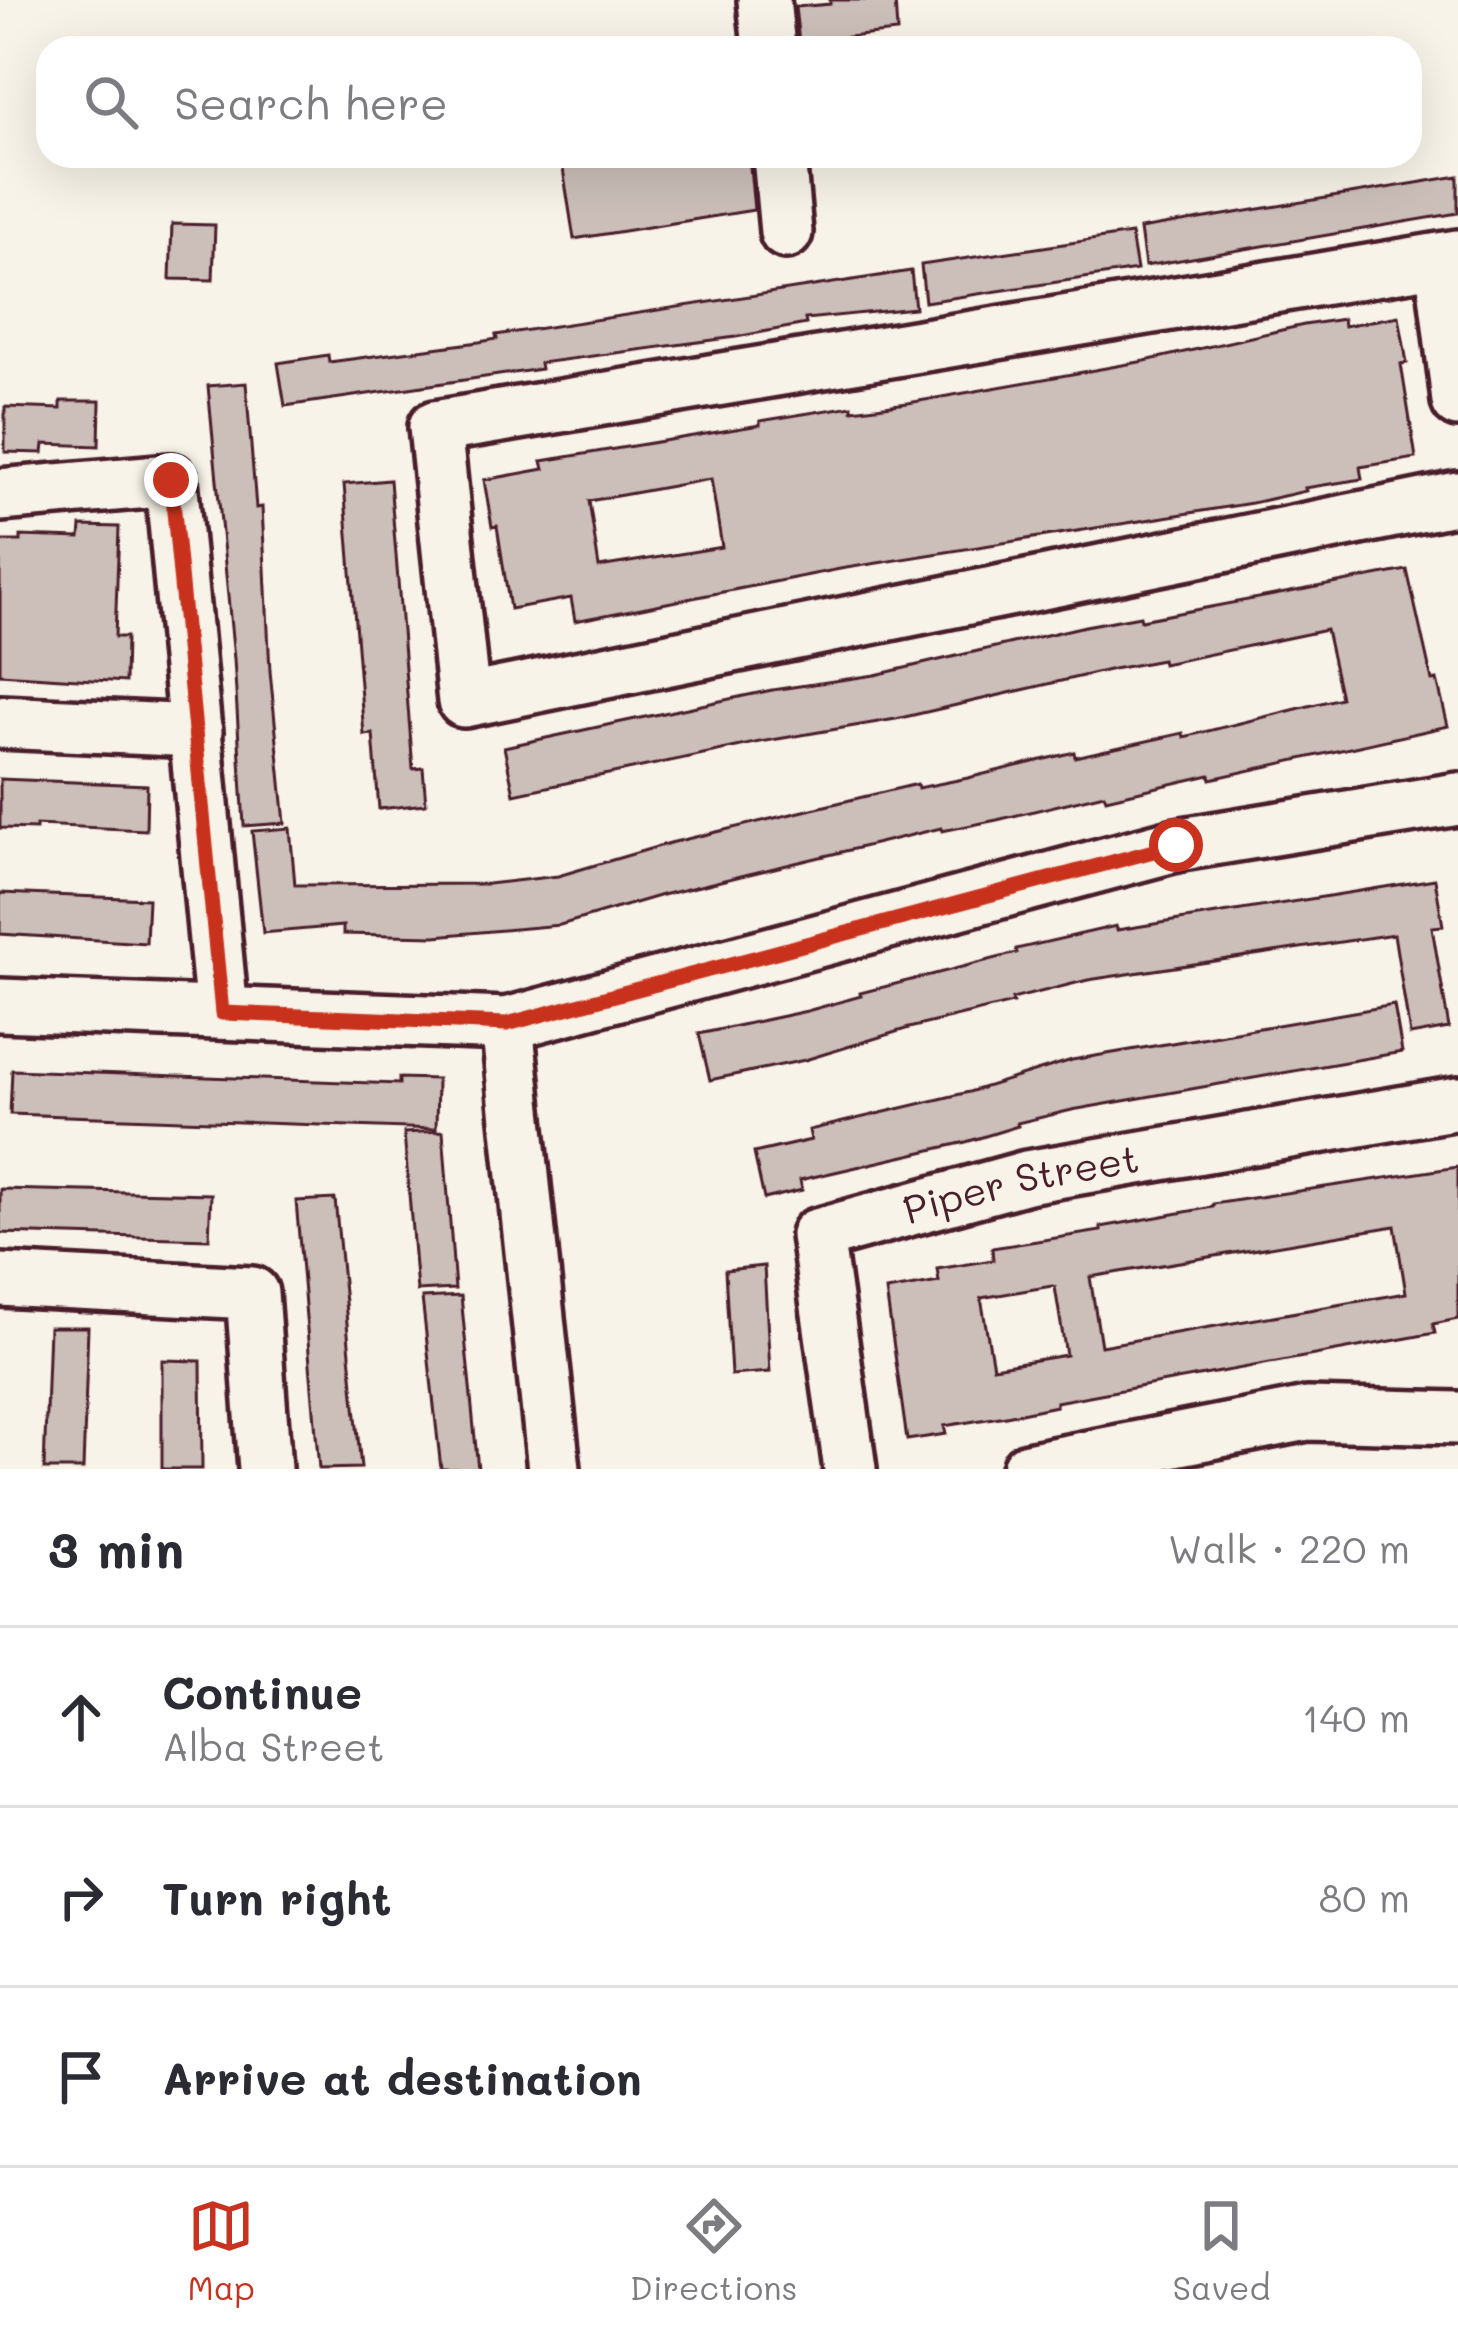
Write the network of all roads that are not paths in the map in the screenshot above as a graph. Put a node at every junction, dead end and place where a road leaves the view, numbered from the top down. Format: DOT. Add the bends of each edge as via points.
graph roads {
  1 [pos="764,0"];
  2 [pos="768,36"];
  3 [pos="780,168"];
  4 [pos="786,232"];
  5 [pos="1450,258"];
  6 [pos="1458,401"];
  7 [pos="0,495"];
  8 [pos="1458,498"];
  9 [pos="0,722"];
  10 [pos="196,731"];
  11 [pos="1458,799"];
  12 [pos="0,1005"];
  13 [pos="222,1013"];
  14 [pos="507,1024"];
  15 [pos="1458,1103"];
  16 [pos="0,1280"];
  17 [pos="1458,1418"];
  18 [pos="266,1469"];
  19 [pos="554,1469"];
  20 [pos="850,1469"];
  21 [pos="1028,1469"];
  1 -- 2 [label="street"];
  3 -- 4 [label="street"];
  5 -- 6 [label="street"];
  5 -- 8 [label="street" via="435,427 464,700"];
  7 -- 10 [label="street" via="171,480"];
  9 -- 10 [label="street"];
  10 -- 13 [label="street"];
  11 -- 14 [label="street" via="1176,845"];
  12 -- 13 [label="street"];
  13 -- 14 [label="street"];
  14 -- 19 [label="street"];
  15 -- 20 [label="street, Piper Street" via="1027,1177 817,1235"];
  16 -- 18 [label="street" via="253,1293"];
  17 -- 21 [label="street" via="1307,1414"];
}
